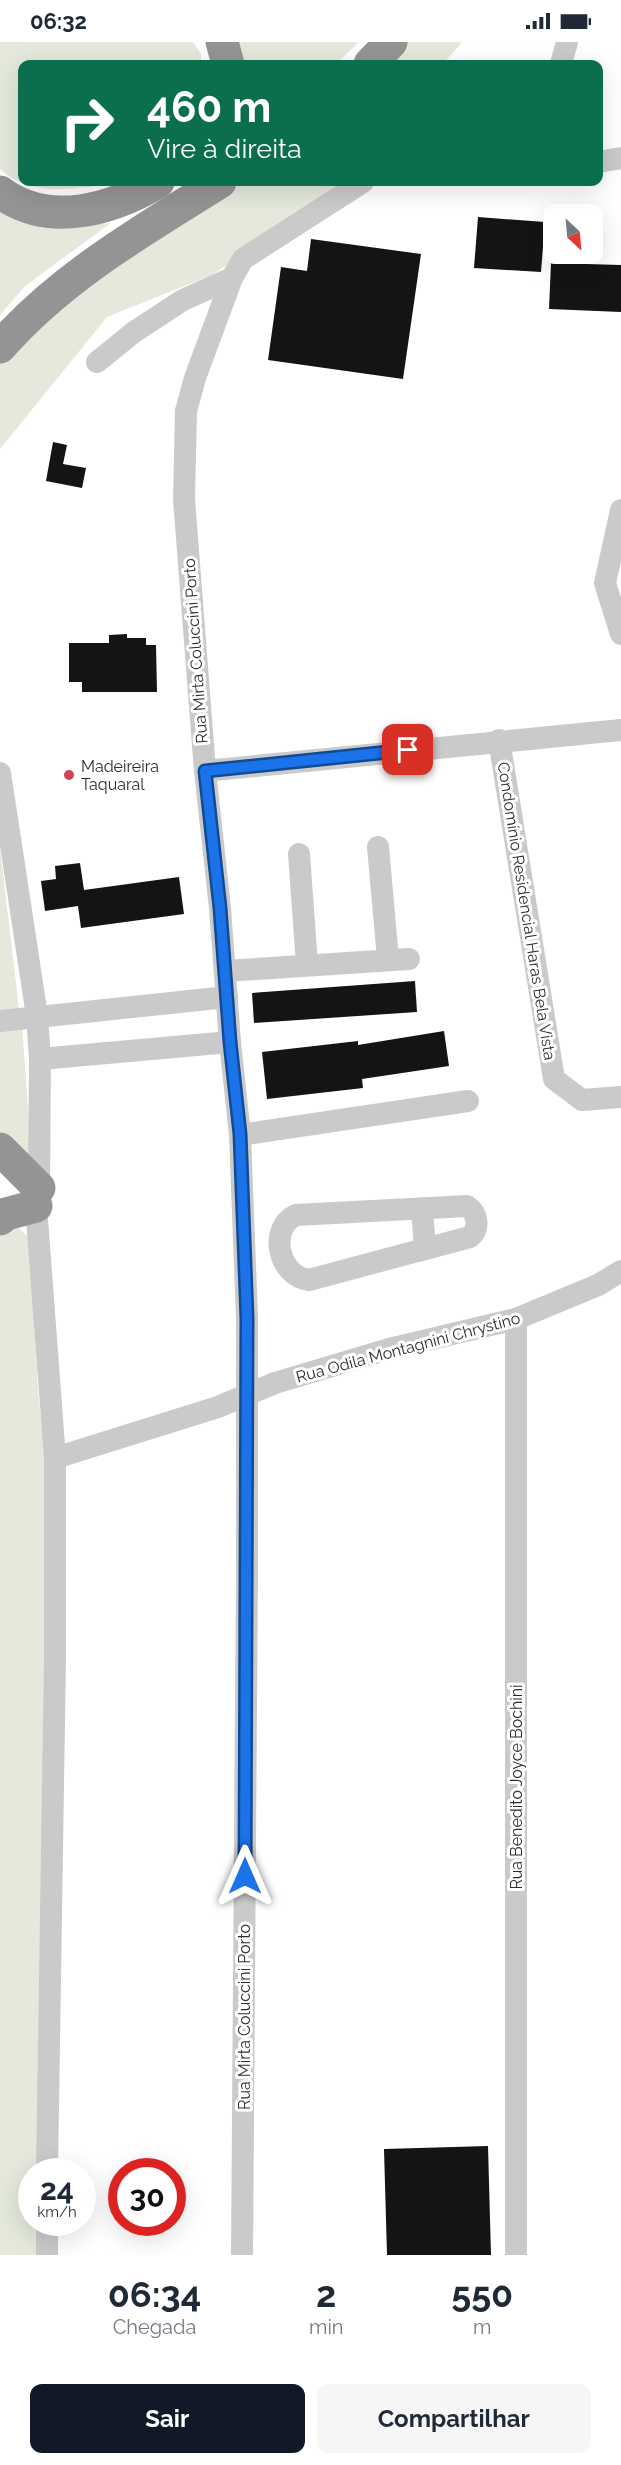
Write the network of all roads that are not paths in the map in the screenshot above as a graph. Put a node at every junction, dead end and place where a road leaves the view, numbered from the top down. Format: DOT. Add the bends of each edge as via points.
graph roads {
  1 [pos="222,42"];
  2 [pos="391,42"];
  3 [pos="567,42"];
  4 [pos="227,60"];
  5 [pos="374,60"];
  6 [pos="562,60"];
  7 [pos="621,158"];
  8 [pos="603,161"];
  9 [pos="150,186"];
  10 [pos="214,186"];
  11 [pos="357,186"];
  12 [pos="0,192"];
  13 [pos="232,278"];
  14 [pos="0,347"];
  15 [pos="97,362"];
  16 [pos="621,510"];
  17 [pos="617,547"];
  18 [pos="621,634"];
  19 [pos="621,730"];
  20 [pos="499,741"];
  21 [pos="205,771"];
  22 [pos="0,773"];
  23 [pos="378,847"];
  24 [pos="299,855"];
  25 [pos="307,964"];
  26 [pos="225,971"];
  27 [pos="227,997"];
  28 [pos="37,1016"];
  29 [pos="0,1021"];
  30 [pos="230,1042"];
  31 [pos="40,1059"];
  32 [pos="621,1097"];
  33 [pos="468,1101"];
  34 [pos="240,1134"];
  35 [pos="0,1149"];
  36 [pos="38,1197"];
  37 [pos="423,1209"];
  38 [pos="0,1219"];
  39 [pos="425,1249"];
  40 [pos="282,1260"];
  41 [pos="244,1262"];
  42 [pos="621,1271"];
  43 [pos="516,1319"];
  44 [pos="248,1395"];
  45 [pos="54,1458"];
  46 [pos="47,2158"];
  47 [pos="47,2236"];
  48 [pos="47,2255"];
  49 [pos="242,2255"];
  50 [pos="516,2255"];
  1 -- 4 [label="highway"];
  2 -- 5 [label="highway"];
  3 -- 6 [label="street"];
  7 -- 8 [label="street"];
  9 -- 12 [label="highway" via="114,203 56,214 28,208"];
  10 -- 14 [label="highway" via="106,254 46,300"];
  11 -- 13 [label="street" via="252,252"];
  13 -- 15 [label="street" via="183,300"];
  13 -- 21 [label="street, Rua Mirta Coluccini Porto" via="195,378 185,421 184,499"];
  16 -- 17 [label="street"];
  17 -- 18 [label="street" via="605,584"];
  19 -- 20 [label="street, Condomínio Residencial Haras Bela Vista"];
  20 -- 21 [label="street, Condomínio Residencial Haras Bela Vista"];
  20 -- 32 [label="street, Condomínio Residencial Haras Bela Vista" via="554,1079 582,1100"];
  21 -- 26 [label="street, Rua Mirta Coluccini Porto"];
  22 -- 28 [label="street"];
  23 -- 25 [label="street" via="398,959"];
  24 -- 25 [label="street"];
  25 -- 26 [label="street"];
  26 -- 27 [label="street, Rua Mirta Coluccini Porto"];
  27 -- 28 [label="street"];
  27 -- 30 [label="street, Rua Mirta Coluccini Porto"];
  28 -- 29 [label="street"];
  28 -- 31 [label="street"];
  30 -- 31 [label="street"];
  30 -- 34 [label="street, Rua Mirta Coluccini Porto"];
  31 -- 36 [label="street"];
  33 -- 34 [label="street"];
  34 -- 41 [label="street, Rua Mirta Coluccini Porto"];
  35 -- 36 [label="highway"];
  36 -- 38 [label="highway"];
  36 -- 45 [label="street"];
  37 -- 39 [label="street"];
  37 -- 39 [label="street" via="467,1206 476,1216 476,1228 470,1237"];
  37 -- 40 [label="street" via="296,1215 281,1230"];
  39 -- 40 [label="street" via="309,1280 292,1274"];
  40 -- 41 [label="street"];
  41 -- 44 [label="street, Rua Mirta Coluccini Porto"];
  42 -- 43 [label="street, Rua Odila Montagnini Chrystino" via="598,1285"];
  43 -- 44 [label="street, Rua Odila Montagnini Chrystino" via="389,1349 275,1383"];
  43 -- 50 [label="street, Rua Benedito Joyce Bochini"];
  44 -- 45 [label="street, Rua Odila Montagnini Chrystino"];
  44 -- 49 [label="street, Rua Mirta Coluccini Porto"];
  45 -- 46 [label="street"];
  47 -- 48 [label="street"];
}
